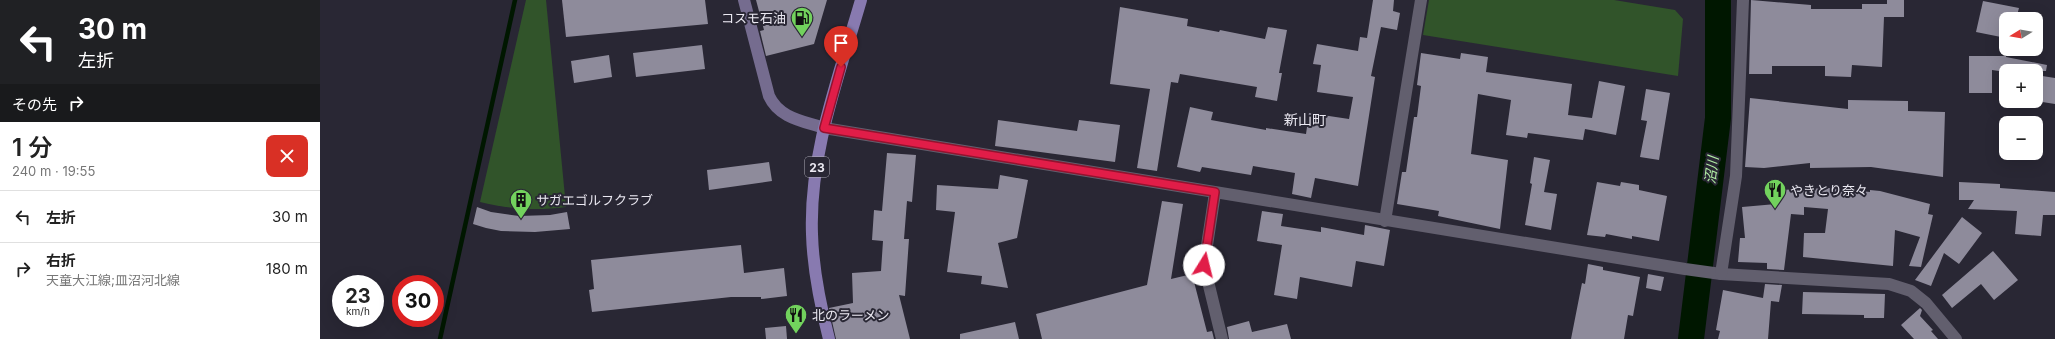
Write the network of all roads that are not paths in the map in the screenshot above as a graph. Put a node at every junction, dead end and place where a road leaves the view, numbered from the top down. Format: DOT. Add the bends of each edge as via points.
graph roads {
  1 [pos="744,0"];
  2 [pos="861,0"];
  3 [pos="1421,0"];
  4 [pos="1743,0"];
  5 [pos="824,128"];
  6 [pos="1215,192"];
  7 [pos="1385,221"];
  8 [pos="1721,274"];
  9 [pos="829,339"];
  10 [pos="1222,339"];
  11 [pos="1956,339"];
  1 -- 5 [label="street" via="774,107 784,114"];
  2 -- 5 [label="main road, 23"];
  3 -- 7 [label="street"];
  4 -- 8 [label="street" via="1736,176"];
  5 -- 6 [label="street"];
  5 -- 9 [label="main road, 23" via="813,195 812,233 821,306"];
  6 -- 7 [label="street"];
  6 -- 10 [label="street" via="1204,265"];
  7 -- 8 [label="street"];
  8 -- 11 [label="street" via="1889,284 1910,291 1926,303"];
}
